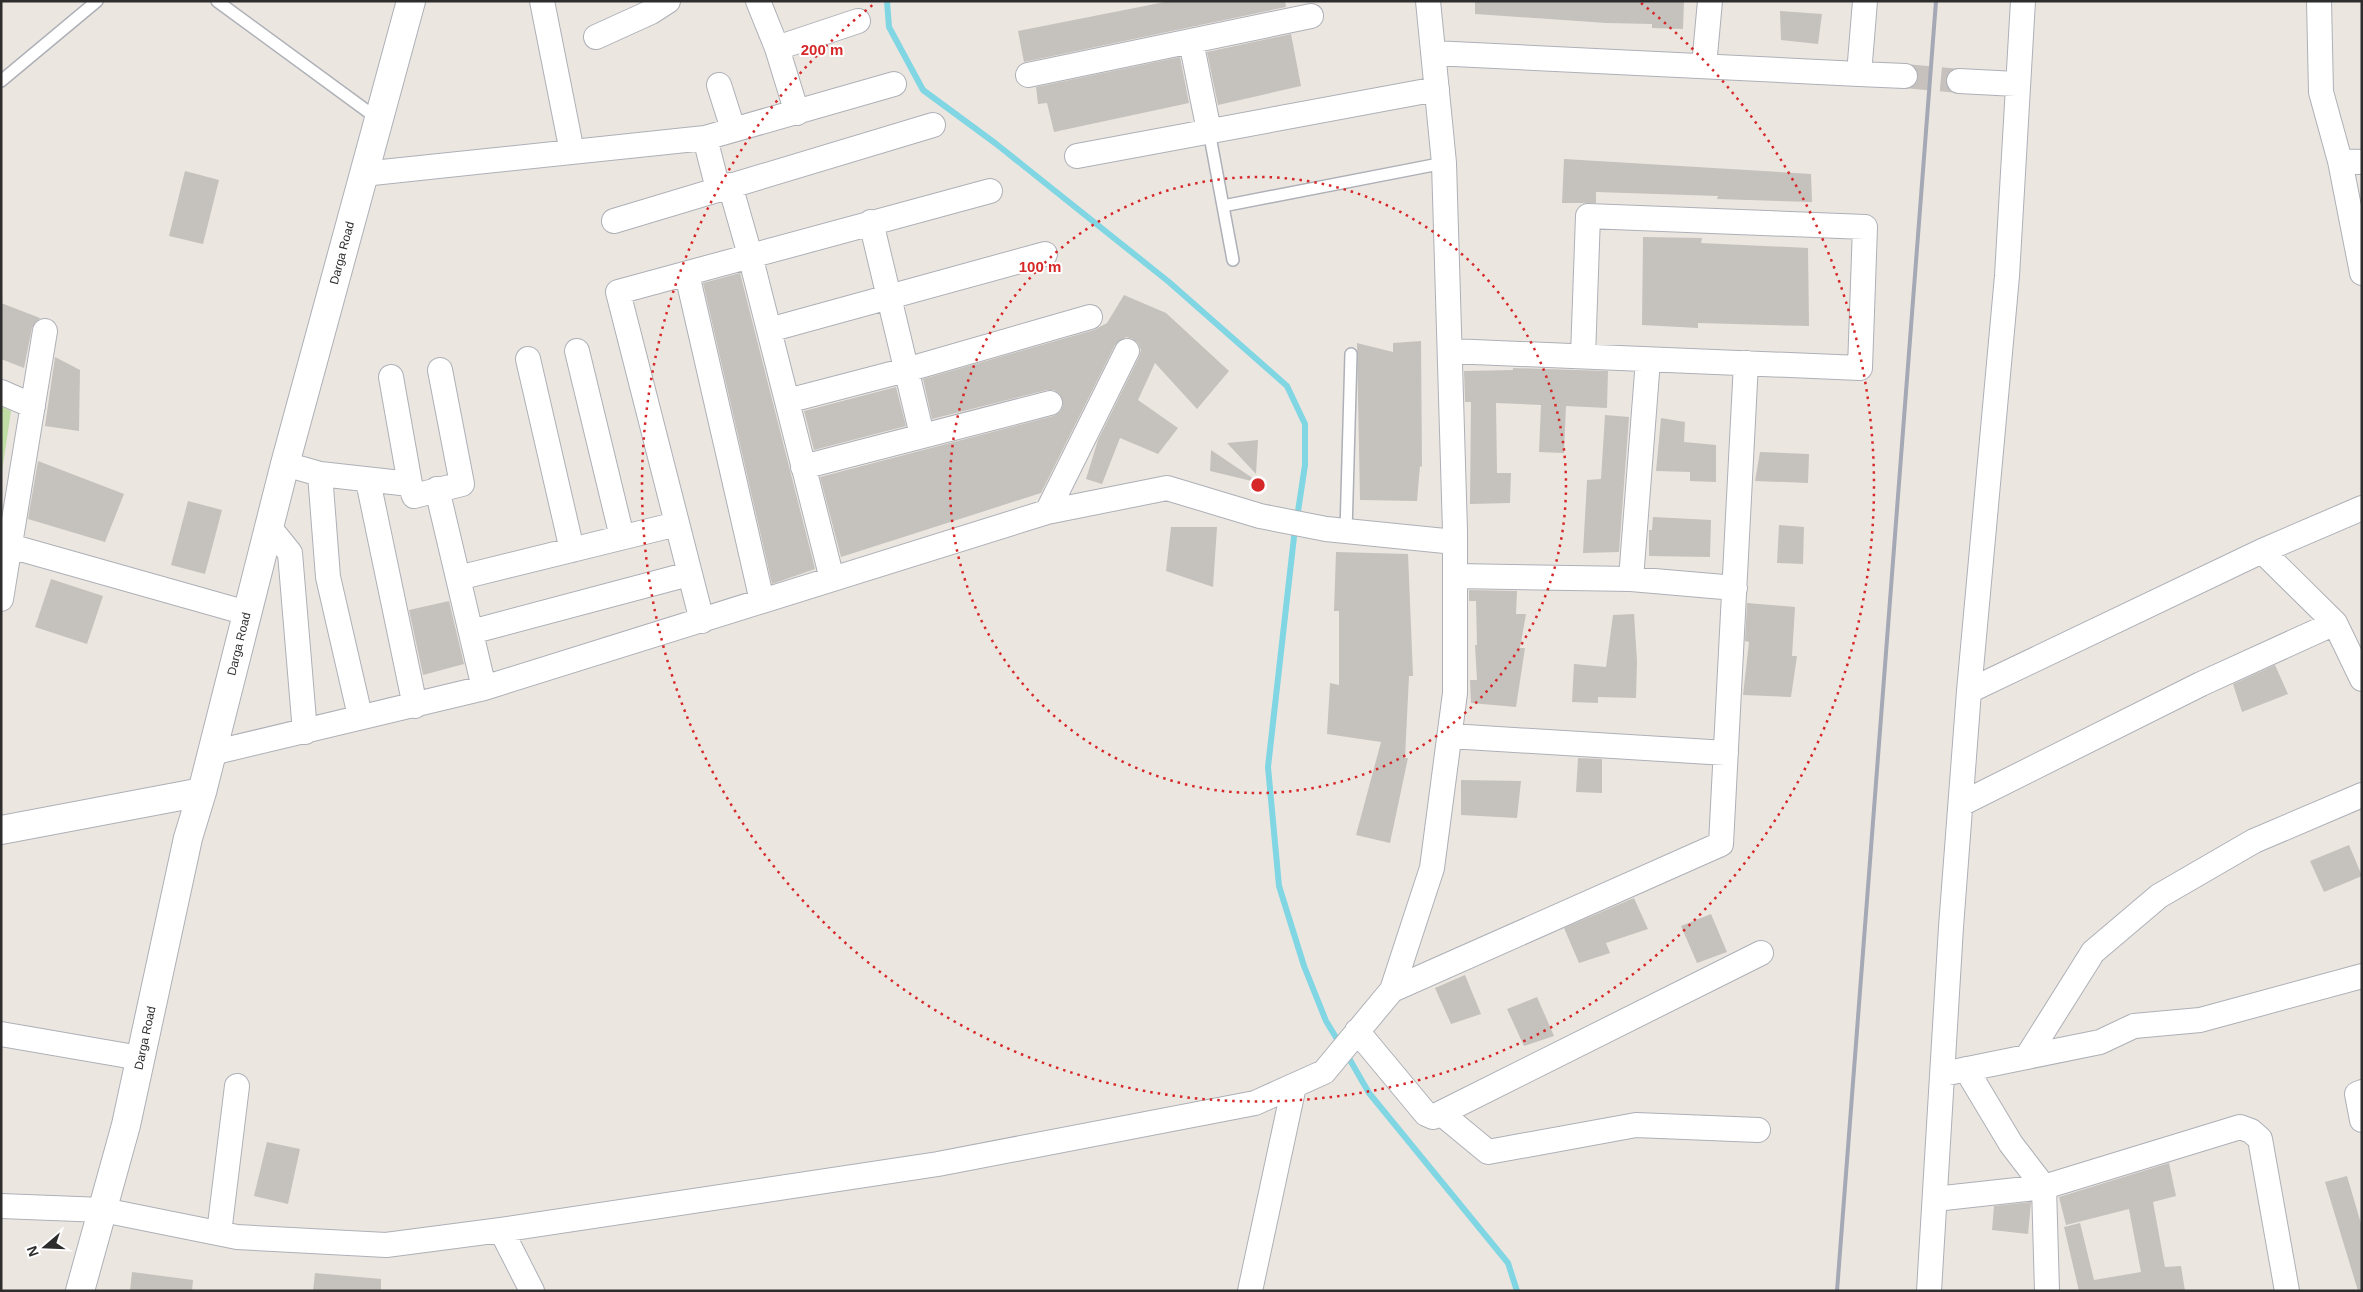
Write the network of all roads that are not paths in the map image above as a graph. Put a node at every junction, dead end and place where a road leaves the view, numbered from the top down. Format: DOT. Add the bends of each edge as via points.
graph roads {
  1 [pos="97,1"];
  2 [pos="217,1"];
  3 [pos="411,1"];
  4 [pos="542,1"];
  5 [pos="668,1"];
  6 [pos="758,1"];
  7 [pos="1428,1"];
  8 [pos="1710,1"];
  9 [pos="1865,1"];
  10 [pos="2023,1"];
  11 [pos="2319,1"];
  12 [pos="1310,16"];
  13 [pos="858,21"];
  14 [pos="596,37"];
  15 [pos="1191,41"];
  16 [pos="776,48"];
  17 [pos="1433,53"];
  18 [pos="1704,66"];
  19 [pos="1859,74"];
  20 [pos="1028,75"];
  21 [pos="1905,76"];
  22 [pos="1,81"];
  23 [pos="1959,81"];
  24 [pos="894,84"];
  25 [pos="2016,84"];
  26 [pos="720,85"];
  27 [pos="1437,89"];
  28 [pos="798,113"];
  29 [pos="378,119"];
  30 [pos="933,125"];
  31 [pos="733,130"];
  32 [pos="1209,131"];
  33 [pos="705,138"];
  34 [pos="572,152"];
  35 [pos="1077,156"];
  36 [pos="2351,161"];
  37 [pos="1444,164"];
  38 [pos="363,174"];
  39 [pos="724,187"];
  40 [pos="990,190"];
  41 [pos="1222,206"];
  42 [pos="614,221"];
  43 [pos="871,222"];
  44 [pos="1045,254"];
  45 [pos="750,255"];
  46 [pos="1233,260"];
  47 [pos="2362,273"];
  48 [pos="688,274"];
  49 [pos="889,297"];
  50 [pos="1090,317"];
  51 [pos="769,330"];
  52 [pos="45,332"];
  53 [pos="577,351"];
  54 [pos="1127,351"];
  55 [pos="1450,351"];
  56 [pos="1351,354"];
  57 [pos="1583,356"];
  58 [pos="528,359"];
  59 [pos="1648,360"];
  60 [pos="1746,363"];
  61 [pos="440,370"];
  62 [pos="906,370"];
  63 [pos="391,377"];
  64 [pos="1,392"];
  65 [pos="787,401"];
  66 [pos="1050,403"];
  67 [pos="33,406"];
  68 [pos="922,435"];
  69 [pos="285,464"];
  70 [pos="803,467"];
  71 [pos="320,474"];
  72 [pos="368,481"];
  73 [pos="410,484"];
  74 [pos="437,489"];
  75 [pos="2362,508"];
  76 [pos="1047,512"];
  77 [pos="677,524"];
  78 [pos="269,527"];
  79 [pos="1336,530"];
  80 [pos="622,537"];
  81 [pos="1455,542"];
  82 [pos="10,546"];
  83 [pos="572,550"];
  84 [pos="2262,551"];
  85 [pos="689,574"];
  86 [pos="1455,576"];
  87 [pos="458,578"];
  88 [pos="1631,579"];
  89 [pos="832,580"];
  90 [pos="1734,588"];
  91 [pos="1,599"];
  92 [pos="762,601"];
  93 [pos="247,613"];
  94 [pos="702,620"];
  95 [pos="2335,623"];
  96 [pos="471,632"];
  97 [pos="2362,679"];
  98 [pos="484,688"];
  99 [pos="1969,691"];
  100 [pos="415,706"];
  101 [pos="360,716"];
  102 [pos="305,732"];
  103 [pos="1450,736"];
  104 [pos="212,753"];
  105 [pos="1726,753"];
  106 [pos="202,792"];
  107 [pos="2362,795"];
  108 [pos="1961,804"];
  109 [pos="1,830"];
  110 [pos="1761,953"];
  111 [pos="2362,976"];
  112 [pos="1392,990"];
  113 [pos="1,1034"];
  114 [pos="1354,1034"];
  115 [pos="2027,1057"];
  116 [pos="140,1058"];
  117 [pos="1966,1069"];
  118 [pos="1943,1074"];
  119 [pos="237,1086"];
  120 [pos="1294,1086"];
  121 [pos="2362,1092"];
  122 [pos="1442,1114"];
  123 [pos="2362,1120"];
  124 [pos="1758,1130"];
  125 [pos="2044,1186"];
  126 [pos="1935,1199"];
  127 [pos="1,1206"];
  128 [pos="103,1210"];
  129 [pos="501,1230"];
  130 [pos="219,1233"];
  131 [pos="80,1291"];
  132 [pos="532,1291"];
  133 [pos="1250,1291"];
  134 [pos="1929,1291"];
  135 [pos="2046,1291"];
  136 [pos="2287,1291"];
  1 -- 22 [label="lane"];
  2 -- 29 [label="lane"];
  3 -- 29 [label="street, Darga Road"];
  4 -- 34 [label="street"];
  5 -- 14 [label="street"];
  6 -- 16 [label="street"];
  7 -- 17 [label="street"];
  8 -- 18 [label="street"];
  9 -- 19 [label="street"];
  10 -- 25 [label="street"];
  11 -- 36 [label="street" via="2322,92"];
  12 -- 15 [label="street"];
  13 -- 16 [label="street"];
  15 -- 20 [label="street"];
  15 -- 32 [label="street"];
  16 -- 28 [label="street"];
  17 -- 18 [label="street"];
  17 -- 27 [label="street"];
  18 -- 19 [label="street"];
  19 -- 21 [label="street"];
  23 -- 25 [label="street"];
  24 -- 28 [label="street"];
  25 -- 99 [label="street" via="2007,276"];
  26 -- 31 [label="street"];
  27 -- 32 [label="street"];
  27 -- 37 [label="street"];
  28 -- 31 [label="street"];
  29 -- 38 [label="street, Darga Road"];
  30 -- 39 [label="street"];
  31 -- 33 [label="street"];
  32 -- 35 [label="street"];
  32 -- 41 [label="lane"];
  33 -- 34 [label="street"];
  33 -- 39 [label="street"];
  34 -- 38 [label="street"];
  36 -- 47 [label="street"];
  37 -- 41 [label="lane"];
  37 -- 55 [label="street"];
  38 -- 69 [label="street, Darga Road"];
  39 -- 42 [label="street"];
  39 -- 45 [label="street"];
  40 -- 43 [label="street"];
  41 -- 46 [label="lane"];
  43 -- 45 [label="street"];
  43 -- 49 [label="street"];
  44 -- 49 [label="street"];
  45 -- 48 [label="street"];
  45 -- 51 [label="street"];
  48 -- 77 [label="street" via="618,292"];
  48 -- 92 [label="street"];
  49 -- 51 [label="street"];
  49 -- 62 [label="street"];
  50 -- 62 [label="street"];
  51 -- 65 [label="street"];
  52 -- 67 [label="street"];
  53 -- 80 [label="street"];
  54 -- 76 [label="street"];
  55 -- 57 [label="street"];
  55 -- 81 [label="street"];
  56 -- 79 [label="lane"];
  57 -- 59 [label="street"];
  57 -- 60 [label="street" via="1588,216 1865,227 1860,368"];
  58 -- 83 [label="street"];
  59 -- 60 [label="street"];
  59 -- 88 [label="street"];
  60 -- 90 [label="street"];
  61 -- 74 [label="street" via="462,484"];
  62 -- 65 [label="street"];
  62 -- 68 [label="street"];
  63 -- 73 [label="street"];
  64 -- 67 [label="street"];
  65 -- 70 [label="street"];
  66 -- 68 [label="street"];
  67 -- 82 [label="street"];
  68 -- 70 [label="street"];
  69 -- 71 [label="street"];
  69 -- 78 [label="street, Darga Road"];
  70 -- 89 [label="street"];
  71 -- 72 [label="street"];
  71 -- 101 [label="street" via="328,577"];
  72 -- 73 [label="street"];
  72 -- 100 [label="street"];
  73 -- 74 [label="street" via="414,496"];
  74 -- 87 [label="street"];
  75 -- 84 [label="street"];
  76 -- 79 [label="street" via="1167,488 1260,516"];
  76 -- 89 [label="street"];
  77 -- 80 [label="street"];
  77 -- 85 [label="street"];
  78 -- 93 [label="street, Darga Road"];
  78 -- 102 [label="street" via="290,553"];
  79 -- 81 [label="street"];
  80 -- 83 [label="street"];
  81 -- 86 [label="street"];
  82 -- 91 [label="street"];
  82 -- 93 [label="street"];
  83 -- 87 [label="street"];
  84 -- 95 [label="street"];
  84 -- 99 [label="street"];
  85 -- 94 [label="street"];
  85 -- 96 [label="street"];
  86 -- 88 [label="street"];
  86 -- 103 [label="street" via="1455,693"];
  87 -- 96 [label="street"];
  88 -- 90 [label="street"];
  89 -- 92 [label="street"];
  90 -- 105 [label="street"];
  92 -- 94 [label="street"];
  93 -- 104 [label="street, Darga Road"];
  94 -- 98 [label="street"];
  95 -- 97 [label="street"];
  95 -- 108 [label="street" via="2201,684"];
  96 -- 98 [label="street"];
  98 -- 100 [label="street"];
  99 -- 108 [label="street"];
  100 -- 101 [label="street"];
  101 -- 102 [label="street"];
  102 -- 104 [label="street"];
  103 -- 105 [label="street"];
  103 -- 112 [label="street" via="1432,868"];
  104 -- 106 [label="street, Darga Road"];
  105 -- 112 [label="street" via="1721,844"];
  106 -- 109 [label="street"];
  106 -- 116 [label="street, Darga Road" via="188,838"];
  107 -- 115 [label="street" via="2254,840 2159,896 2093,952"];
  108 -- 118 [label="street"];
  110 -- 122 [label="street"];
  111 -- 115 [label="street" via="2200,1020 2134,1026 2100,1042"];
  112 -- 114 [label="street"];
  113 -- 116 [label="street"];
  114 -- 120 [label="street" via="1324,1072"];
  114 -- 122 [label="street" via="1426,1114 1433,1117"];
  115 -- 117 [label="street"];
  116 -- 128 [label="street, Darga Road"];
  117 -- 118 [label="street"];
  117 -- 125 [label="street" via="2011,1144"];
  118 -- 126 [label="street"];
  119 -- 130 [label="street"];
  120 -- 129 [label="street" via="1255,1103 938,1164"];
  120 -- 133 [label="street"];
  121 -- 123 [label="street" via="2357,1094"];
  122 -- 124 [label="street" via="1488,1152 1636,1125"];
  125 -- 126 [label="street"];
  125 -- 135 [label="street"];
  125 -- 136 [label="street" via="2240,1127 2251,1131 2260,1139"];
  126 -- 134 [label="street"];
  127 -- 128 [label="street"];
  128 -- 130 [label="street"];
  128 -- 131 [label="street, Darga Road"];
  129 -- 130 [label="street" via="386,1245 237,1237"];
  129 -- 132 [label="street"];
}
